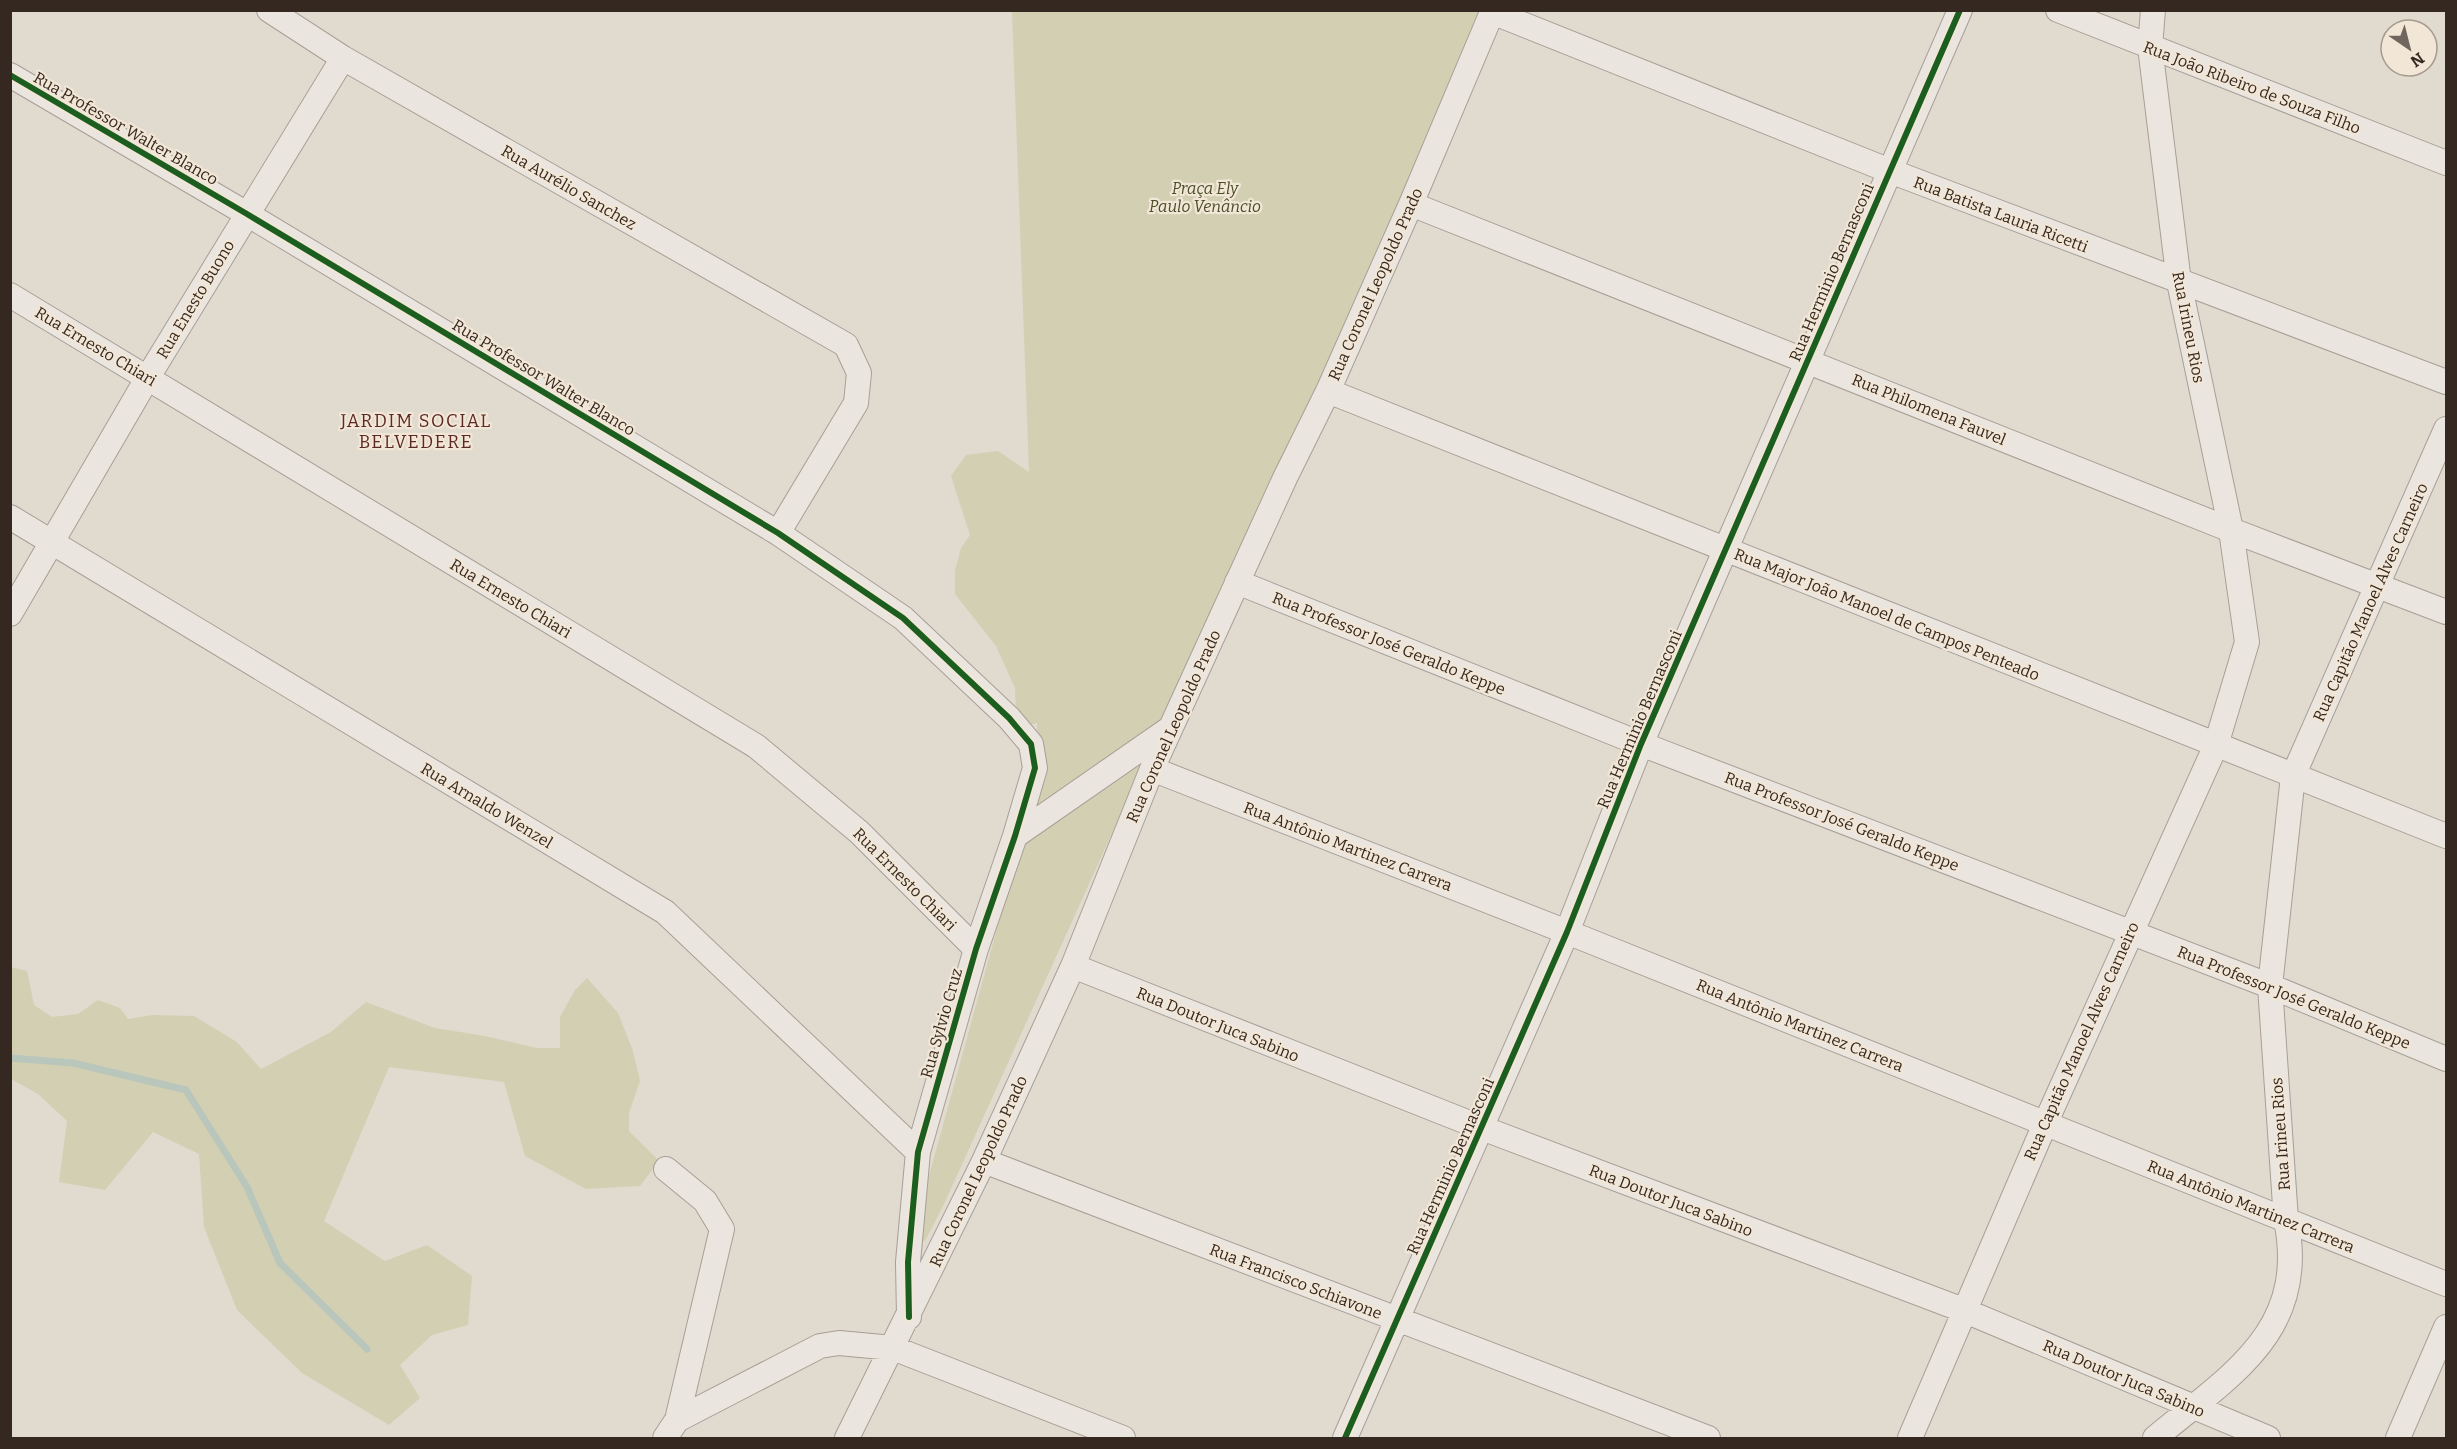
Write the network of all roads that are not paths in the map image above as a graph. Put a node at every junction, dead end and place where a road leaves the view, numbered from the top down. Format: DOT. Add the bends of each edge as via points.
graph roads {
  1 [pos="269,10"];
  2 [pos="1960,10"];
  3 [pos="2058,10"];
  4 [pos="2153,10"];
  5 [pos="1492,11"];
  6 [pos="2150,47"];
  7 [pos="343,58"];
  8 [pos="10,75"];
  9 [pos="2446,164"];
  10 [pos="1890,171"];
  11 [pos="1411,204"];
  12 [pos="247,214"];
  13 [pos="2179,282"];
  14 [pos="10,295"];
  15 [pos="1808,360"];
  16 [pos="148,377"];
  17 [pos="2446,382"];
  18 [pos="1328,391"];
  19 [pos="2446,429"];
  20 [pos="10,517"];
  21 [pos="2231,530"];
  22 [pos="778,533"];
  23 [pos="52,542"];
  24 [pos="1725,549"];
  25 [pos="1237,582"];
  26 [pos="2377,585"];
  27 [pos="2446,612"];
  28 [pos="10,614"];
  29 [pos="2247,642"];
  30 [pos="1170,728"];
  31 [pos="1031,744"];
  32 [pos="1641,744"];
  33 [pos="2216,745"];
  34 [pos="1152,769"];
  35 [pos="2293,776"];
  36 [pos="1015,836"];
  37 [pos="2446,836"];
  38 [pos="2130,931"];
  39 [pos="1567,932"];
  40 [pos="976,949"];
  41 [pos="1072,966"];
  42 [pos="2270,986"];
  43 [pos="2446,1059"];
  44 [pos="2045,1124"];
  45 [pos="1482,1128"];
  46 [pos="918,1152"];
  47 [pos="984,1161"];
  48 [pos="666,1169"];
  49 [pos="2286,1220"];
  50 [pos="2446,1284"];
  51 [pos="1963,1310"];
  52 [pos="909,1317"];
  53 [pos="1397,1320"];
  54 [pos="2446,1327"];
  55 [pos="893,1348"];
  56 [pos="2193,1406"];
  57 [pos="671,1429"];
  58 [pos="847,1438"];
  59 [pos="1123,1438"];
  60 [pos="1345,1438"];
  61 [pos="1708,1438"];
  62 [pos="1910,1438"];
  63 [pos="2154,1438"];
  64 [pos="2268,1438"];
  65 [pos="2398,1438"];
  1 -- 7 [label="street, Rua Aurélio Sanchez"];
  2 -- 10 [label="street, Rua Herminio Bernasconi"];
  3 -- 6 [label="street, Rua João Ribeiro de Souza Filho"];
  4 -- 6 [label="street, Rua Irineu Rios"];
  5 -- 10 [label="street, Rua Batista Lauria Ricetti"];
  5 -- 11 [label="street, Rua Coronel Leopoldo Prado"];
  6 -- 9 [label="street, Rua João Ribeiro de Souza Filho"];
  6 -- 13 [label="street, Rua Irineu Rios"];
  7 -- 12 [label="street, Rua Enesto Buono"];
  7 -- 22 [label="street, Rua Aurélio Sanchez" via="846,345 859,372 855,403"];
  8 -- 12 [label="street, Rua Professor Walter Blanco"];
  10 -- 13 [label="street, Rua Batista Lauria Ricetti"];
  10 -- 15 [label="street, Rua Herminio Bernasconi"];
  11 -- 15 [label="street, Rua Philomena Fauvel"];
  11 -- 18 [label="street, Rua Coronel Leopoldo Prado"];
  12 -- 16 [label="street, Rua Enesto Buono"];
  12 -- 22 [label="street, Rua Professor Walter Blanco"];
  13 -- 17 [label="street, Rua Batista Lauria Ricetti"];
  13 -- 21 [label="street, Rua Irineu Rios"];
  14 -- 16 [label="street, Rua Ernesto Chiari"];
  15 -- 21 [label="street, Rua Philomena Fauvel"];
  15 -- 24 [label="street, Rua Herminio Bernasconi"];
  16 -- 23 [label="street, Rua Enesto Buono"];
  16 -- 40 [label="street, Rua Ernesto Chiari" via="756,747 859,832"];
  18 -- 24 [label="street, Rua Major João Manoel de Campos Penteado"];
  18 -- 25 [label="street, Rua Coronel Leopoldo Prado"];
  19 -- 26 [label="street, Rua Capitão Manoel Alves Carneiro"];
  20 -- 23 [label="street, Rua Arnaldo Wenzel"];
  21 -- 26 [label="street, Rua Philomena Fauvel"];
  21 -- 29 [label="street, Rua Irineu Rios"];
  22 -- 31 [label="street, Rua Professor Walter Blanco" via="903,618 1009,718"];
  23 -- 28 [label="street, Rua Enesto Buono"];
  23 -- 46 [label="street, Rua Arnaldo Wenzel" via="665,912"];
  24 -- 32 [label="street, Rua Herminio Bernasconi"];
  24 -- 33 [label="street, Rua Major João Manoel de Campos Penteado"];
  25 -- 30 [label="street, Rua Coronel Leopoldo Prado"];
  25 -- 32 [label="street, Rua Professor José Geraldo Keppe"];
  26 -- 27 [label="street, Rua Philomena Fauvel"];
  26 -- 35 [label="street, Rua Capitão Manoel Alves Carneiro"];
  29 -- 33 [label="street, Rua Capitão Manoel Alves Carneiro"];
  30 -- 34 [label="street, Rua Coronel Leopoldo Prado"];
  30 -- 36 [label="street"];
  31 -- 36 [label="street, Rua Sylvio Cruz" via="1035,768"];
  32 -- 38 [label="street, Rua Professor José Geraldo Keppe"];
  32 -- 39 [label="street, Rua Herminio Bernasconi"];
  33 -- 35 [label="street, Rua Major João Manoel de Campos Penteado"];
  33 -- 38 [label="street, Rua Capitão Manoel Alves Carneiro"];
  34 -- 39 [label="street, Rua Antônio Martinez Carrera"];
  34 -- 41 [label="street, Rua Coronel Leopoldo Prado"];
  35 -- 37 [label="street, Rua Major João Manoel de Campos Penteado"];
  35 -- 42 [label="street, Rua Irineu Rios"];
  36 -- 40 [label="street, Rua Sylvio Cruz"];
  38 -- 42 [label="street, Rua Professor José Geraldo Keppe"];
  38 -- 44 [label="street, Rua Capitão Manoel Alves Carneiro"];
  39 -- 44 [label="street, Rua Antônio Martinez Carrera"];
  39 -- 45 [label="street, Rua Herminio Bernasconi"];
  40 -- 46 [label="street, Rua Sylvio Cruz"];
  41 -- 45 [label="street, Rua Doutor Juca Sabino"];
  41 -- 47 [label="street, Rua Coronel Leopoldo Prado"];
  42 -- 43 [label="street, Rua Professor José Geraldo Keppe"];
  42 -- 49 [label="street, Rua Irineu Rios"];
  44 -- 49 [label="street, Rua Antônio Martinez Carrera"];
  44 -- 51 [label="street, Rua Capitão Manoel Alves Carneiro"];
  45 -- 51 [label="street, Rua Doutor Juca Sabino"];
  45 -- 53 [label="street, Rua Herminio Bernasconi"];
  46 -- 52 [label="street, Rua Sylvio Cruz" via="908,1262"];
  47 -- 52 [label="street, Rua Coronel Leopoldo Prado"];
  47 -- 53 [label="street, Rua Francisco Schiavone"];
  48 -- 57 [label="street" via="705,1201 722,1229"];
  49 -- 50 [label="street, Rua Antônio Martinez Carrera"];
  49 -- 56 [label="street, Rua Irineu Rios" via="2292,1269 2282,1307 2247,1360"];
  51 -- 56 [label="street, Rua Doutor Juca Sabino"];
  51 -- 62 [label="street, Rua Capitão Manoel Alves Carneiro"];
  52 -- 55 [label="street, Rua Coronel Leopoldo Prado"];
  53 -- 60 [label="street, Rua Herminio Bernasconi"];
  53 -- 61 [label="street, Rua Francisco Schiavone"];
  54 -- 65 [label="street"];
  55 -- 57 [label="street" via="839,1342 820,1346"];
  55 -- 58 [label="street, Rua Coronel Leopoldo Prado"];
  55 -- 59 [label="street"];
  56 -- 63 [label="street, Rua Irineu Rios"];
  56 -- 64 [label="street, Rua Doutor Juca Sabino"];
}
